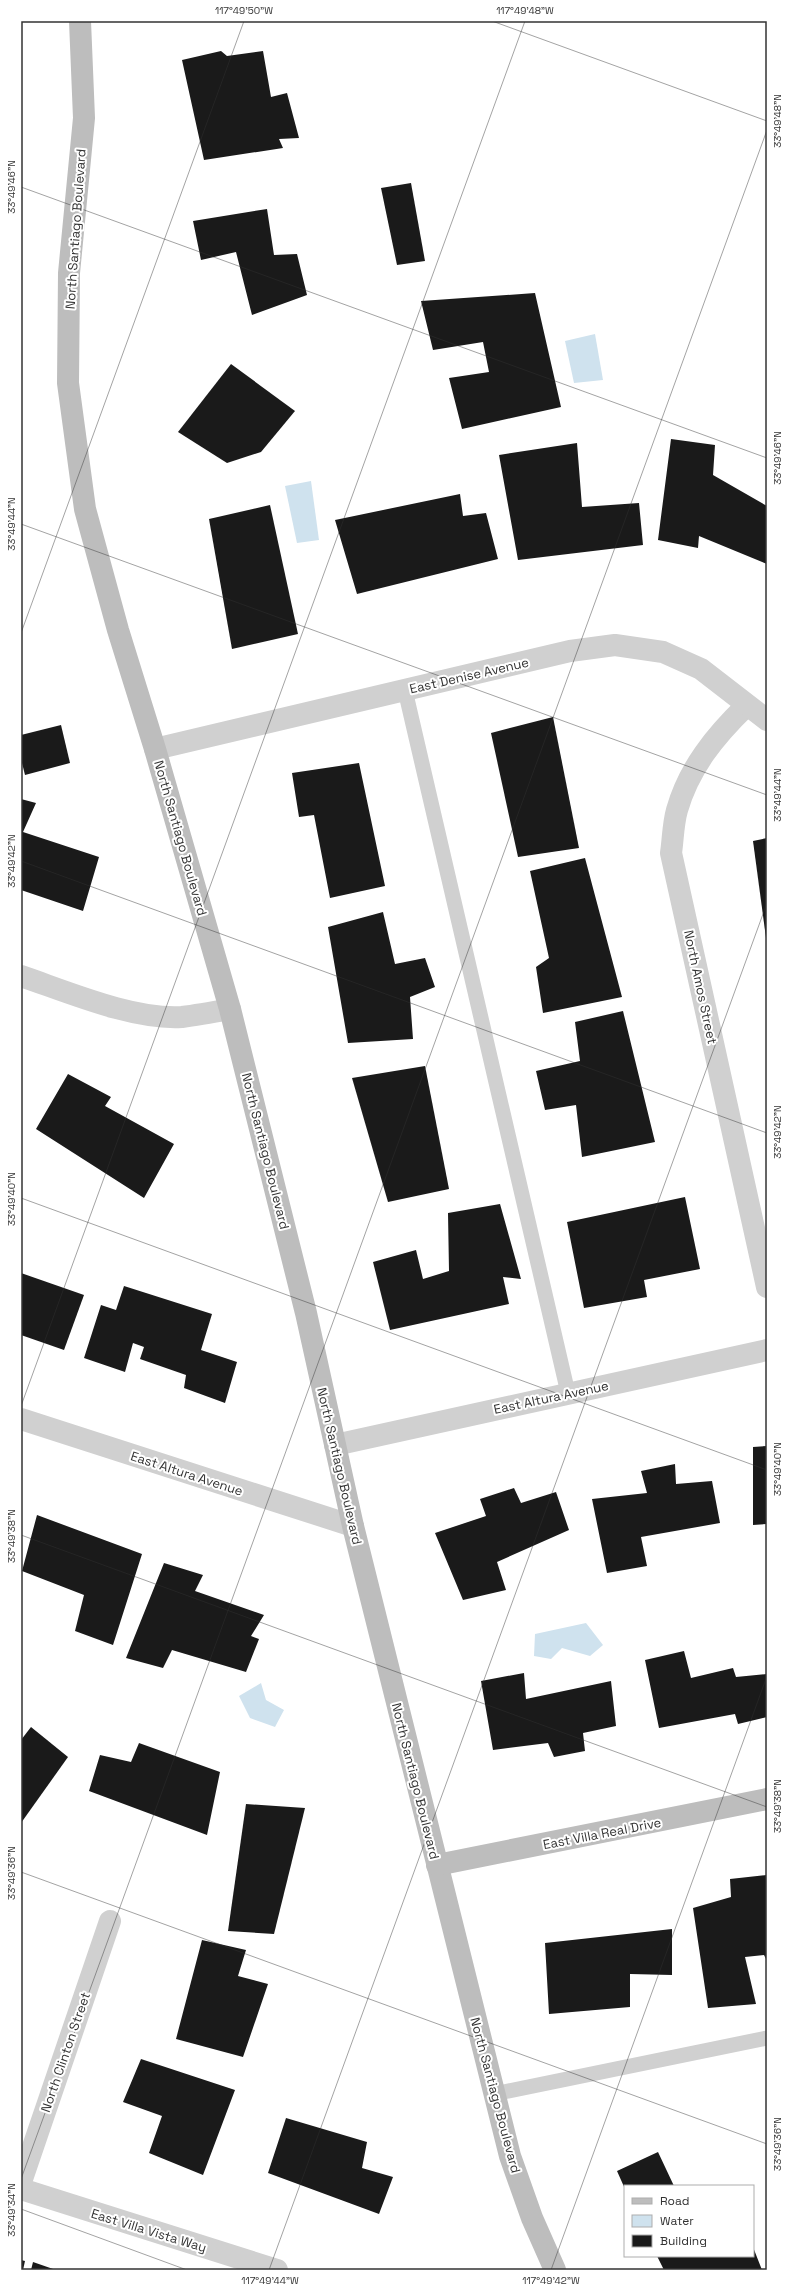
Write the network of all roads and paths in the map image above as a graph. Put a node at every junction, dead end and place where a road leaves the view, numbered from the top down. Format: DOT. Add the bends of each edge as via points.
graph roads {
  1 [pos="80,21"];
  2 [pos="405,690"];
  3 [pos="746,706"];
  4 [pos="767,720"];
  5 [pos="155,749"];
  6 [pos="21,976"];
  7 [pos="230,1009"];
  8 [pos="767,1287"];
  9 [pos="767,1350"];
  10 [pos="568,1393"];
  11 [pos="21,1419"];
  12 [pos="335,1445"];
  13 [pos="353,1526"];
  14 [pos="767,1799"];
  15 [pos="437,1865"];
  16 [pos="110,1921"];
  17 [pos="767,2038"];
  18 [pos="494,2094"];
  19 [pos="21,2182"];
  20 [pos="21,2189"];
  21 [pos="277,2270"];
  22 [pos="555,2270"];
  1 -- 5 [label="main road, North Santiago Boulevard" via="84,118 69,273 68,383 85,509 118,630"];
  2 -- 3 [label="street, East Denise Avenue" via="570,651 615,645 663,652 701,669"];
  2 -- 5 [label="street, East Denise Avenue"];
  2 -- 10 [label="lane"];
  3 -- 4 [label="street, East Denise Avenue"];
  3 -- 8 [label="street, North Amos Street" via="704,751 688,779 676,812 672,854"];
  5 -- 7 [label="main road, North Santiago Boulevard"];
  6 -- 7 [label="street" via="106,1004 153,1015 181,1017"];
  7 -- 12 [label="main road, North Santiago Boulevard" via="306,1313"];
  9 -- 10 [label="street, East Altura Avenue"];
  10 -- 12 [label="street, East Altura Avenue"];
  11 -- 13 [label="street, East Altura Avenue"];
  12 -- 13 [label="main road, North Santiago Boulevard"];
  13 -- 15 [label="main road, North Santiago Boulevard"];
  14 -- 15 [label="main road, East Villa Real Drive"];
  15 -- 18 [label="main road, North Santiago Boulevard"];
  16 -- 19 [label="street, North Clinton Street"];
  17 -- 18 [label="lane"];
  18 -- 22 [label="main road, North Santiago Boulevard" via="510,2156 532,2218"];
  20 -- 21 [label="street, East Villa Vista Way"];
}
